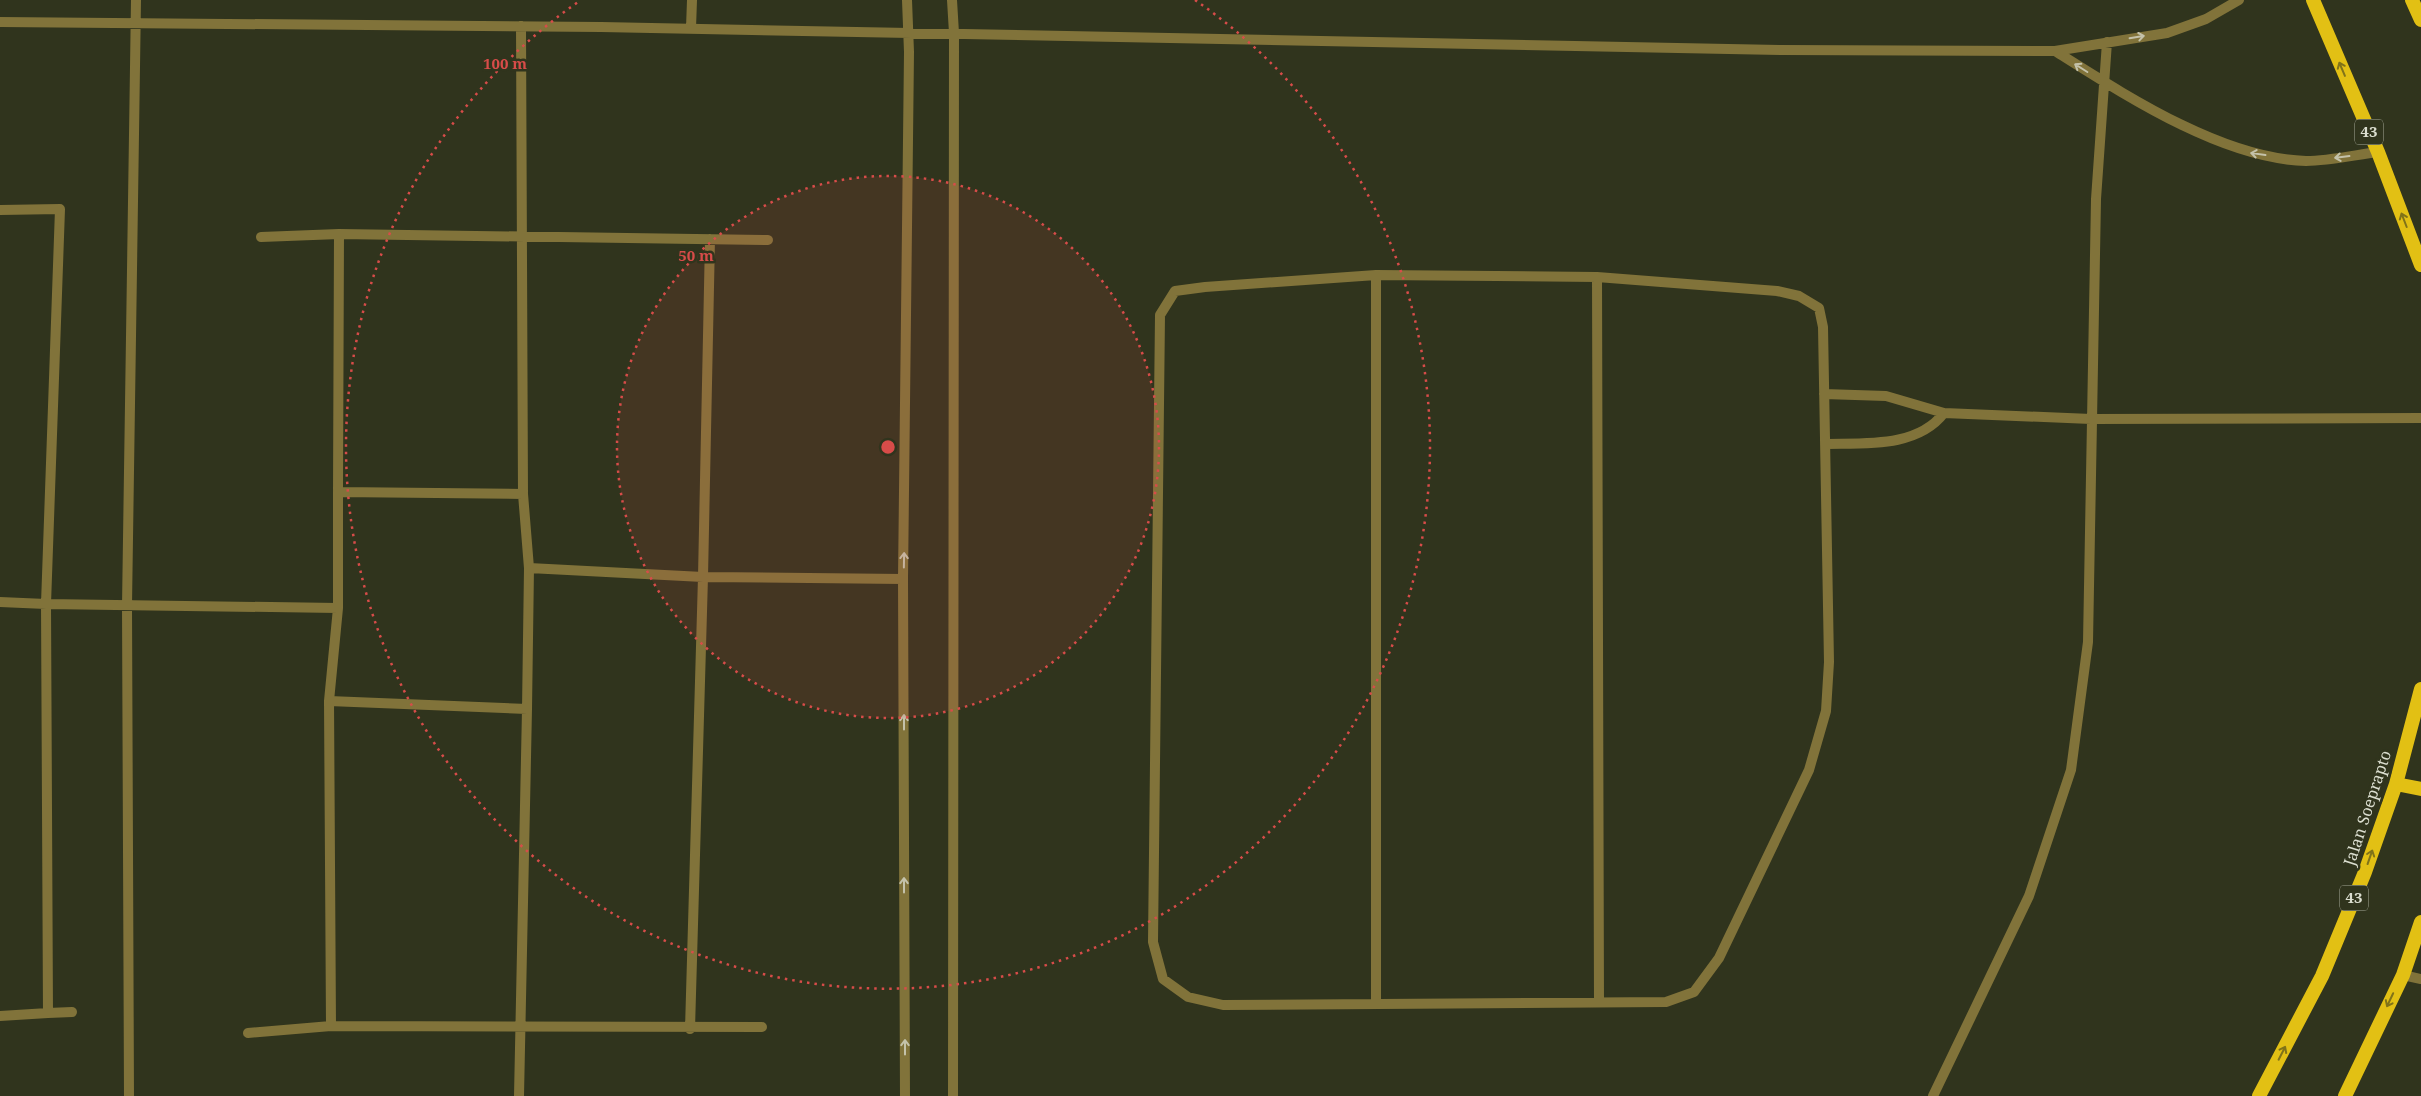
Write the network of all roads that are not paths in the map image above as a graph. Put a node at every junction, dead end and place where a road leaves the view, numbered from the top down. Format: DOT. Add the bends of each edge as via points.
graph roads {
  1 [pos="136,0"];
  2 [pos="692,0"];
  3 [pos="907,0"];
  4 [pos="952,0"];
  5 [pos="2239,0"];
  6 [pos="2313,0"];
  7 [pos="2412,0"];
  8 [pos="2421,20"];
  9 [pos="0,22"];
  10 [pos="135,23"];
  11 [pos="521,26"];
  12 [pos="691,28"];
  13 [pos="908,32"];
  14 [pos="954,33"];
  15 [pos="2107,42"];
  16 [pos="2055,51"];
  17 [pos="2104,82"];
  18 [pos="2378,152"];
  19 [pos="0,210"];
  20 [pos="339,234"];
  21 [pos="522,235"];
  22 [pos="261,237"];
  23 [pos="710,239"];
  24 [pos="768,240"];
  25 [pos="2421,265"];
  26 [pos="1376,275"];
  27 [pos="1597,277"];
  28 [pos="1824,394"];
  29 [pos="1944,413"];
  30 [pos="2418,418"];
  31 [pos="2091,419"];
  32 [pos="1825,444"];
  33 [pos="338,492"];
  34 [pos="523,494"];
  35 [pos="529,568"];
  36 [pos="703,577"];
  37 [pos="903,579"];
  38 [pos="0,602"];
  39 [pos="46,604"];
  40 [pos="127,606"];
  41 [pos="338,608"];
  42 [pos="2421,689"];
  43 [pos="329,701"];
  44 [pos="527,709"];
  45 [pos="2396,784"];
  46 [pos="2421,789"];
  47 [pos="2421,922"];
  48 [pos="2402,974"];
  49 [pos="2421,979"];
  50 [pos="1599,1002"];
  51 [pos="1376,1003"];
  52 [pos="72,1012"];
  53 [pos="48,1013"];
  54 [pos="0,1016"];
  55 [pos="330,1026"];
  56 [pos="521,1026"];
  57 [pos="762,1027"];
  58 [pos="690,1028"];
  59 [pos="248,1033"];
  60 [pos="129,1096"];
  61 [pos="519,1096"];
  62 [pos="905,1096"];
  63 [pos="953,1096"];
  64 [pos="1933,1096"];
  65 [pos="2259,1096"];
  66 [pos="2345,1096"];
  1 -- 10 [label="street"];
  2 -- 12 [label="street"];
  3 -- 13 [label="street"];
  4 -- 14 [label="street"];
  15 -- 5 [label="street, one-way" via="2167,33 2206,19"];
  18 -- 6 [label="highway, 43, one-way"];
  7 -- 8 [label="highway"];
  9 -- 10 [label="street"];
  10 -- 11 [label="street"];
  10 -- 40 [label="street"];
  11 -- 12 [label="street"];
  11 -- 21 [label="street"];
  12 -- 13 [label="street"];
  13 -- 14 [label="street"];
  37 -- 13 [label="street, one-way"];
  14 -- 16 [label="street" via="1783,50"];
  14 -- 63 [label="street"];
  15 -- 16 [label="street"];
  15 -- 17 [label="street"];
  17 -- 16 [label="street, one-way"];
  18 -- 17 [label="street, one-way" via="2306,161 2248,152 2185,126"];
  17 -- 31 [label="street" via="2096,199"];
  25 -- 18 [label="highway, 43, one-way"];
  19 -- 39 [label="street" via="60,208"];
  20 -- 21 [label="street"];
  20 -- 22 [label="street"];
  20 -- 33 [label="street"];
  21 -- 23 [label="street"];
  21 -- 34 [label="street"];
  23 -- 24 [label="street"];
  23 -- 36 [label="street"];
  26 -- 27 [label="street"];
  26 -- 51 [label="street"];
  26 -- 51 [label="street" via="1175,291 1160,315 1153,942 1163,979 1188,997 1223,1005"];
  27 -- 28 [label="street" via="1777,291 1799,296 1819,308 1823,328"];
  27 -- 50 [label="street"];
  28 -- 29 [label="street" via="1886,396"];
  28 -- 32 [label="street"];
  29 -- 31 [label="street"];
  29 -- 32 [label="street" via="1936,422 1909,437 1891,442"];
  30 -- 31 [label="street"];
  31 -- 64 [label="street" via="2088,642 2071,770 2029,896"];
  32 -- 50 [label="street" via="1829,662 1826,711 1809,770 1719,958 1694,992 1666,1002"];
  33 -- 34 [label="street"];
  33 -- 41 [label="street"];
  34 -- 35 [label="street"];
  35 -- 36 [label="street"];
  35 -- 44 [label="street"];
  36 -- 37 [label="street"];
  36 -- 58 [label="street"];
  62 -- 37 [label="street, one-way"];
  38 -- 39 [label="street"];
  39 -- 40 [label="street"];
  39 -- 53 [label="street"];
  40 -- 41 [label="street"];
  40 -- 60 [label="street"];
  41 -- 43 [label="street"];
  42 -- 45 [label="highway, Jalan Soeprapto / 43"];
  43 -- 44 [label="street"];
  43 -- 55 [label="street"];
  44 -- 56 [label="street"];
  45 -- 46 [label="highway"];
  65 -- 45 [label="highway, Jalan Soeprapto / 43, one-way" via="2322,976 2365,872"];
  47 -- 48 [label="highway"];
  48 -- 49 [label="street"];
  48 -- 66 [label="highway, one-way"];
  50 -- 51 [label="street"];
  52 -- 53 [label="street"];
  53 -- 54 [label="street"];
  55 -- 56 [label="street"];
  55 -- 59 [label="street"];
  56 -- 58 [label="street"];
  56 -- 61 [label="street"];
  57 -- 58 [label="street"];
}
